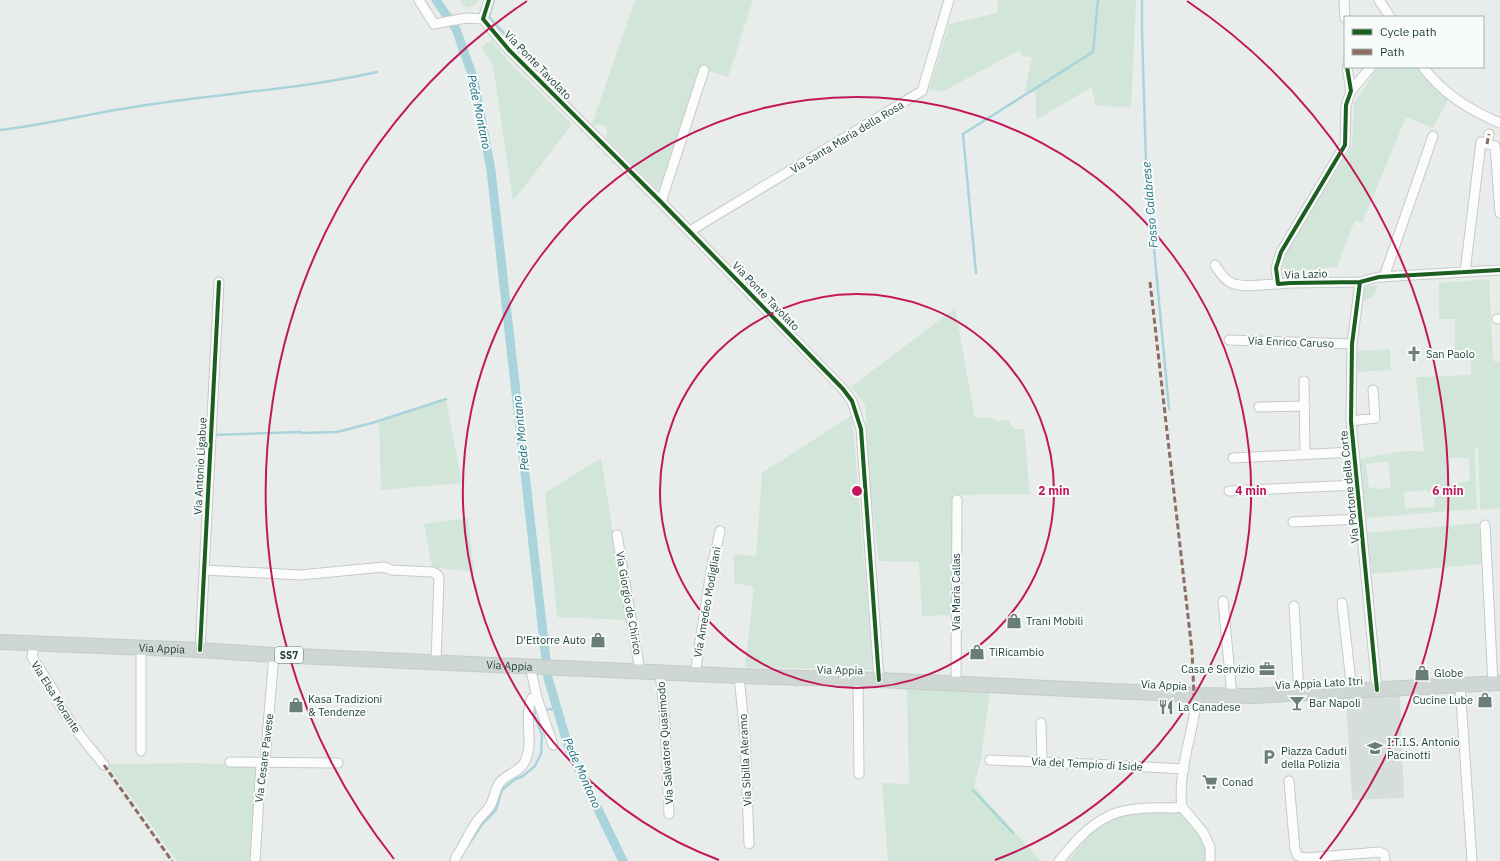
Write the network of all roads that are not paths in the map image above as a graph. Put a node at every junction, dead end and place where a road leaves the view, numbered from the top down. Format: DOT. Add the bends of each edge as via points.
graph roads {
  1 [pos="420,0"];
  2 [pos="489,0"];
  3 [pos="949,0"];
  4 [pos="1344,0"];
  5 [pos="1379,0"];
  6 [pos="1345,16"];
  7 [pos="1389,16"];
  8 [pos="482,19"];
  9 [pos="1347,68"];
  10 [pos="1370,68"];
  11 [pos="1424,68"];
  12 [pos="704,70"];
  13 [pos="1351,91"];
  14 [pos="1500,123"];
  15 [pos="1489,134"];
  16 [pos="1433,136"];
  17 [pos="1488,144"];
  18 [pos="661,202"];
  19 [pos="1500,213"];
  20 [pos="690,231"];
  21 [pos="1216,265"];
  22 [pos="1500,270"];
  23 [pos="1465,272"];
  24 [pos="1384,277"];
  25 [pos="219,282"];
  26 [pos="1360,282"];
  27 [pos="1278,284"];
  28 [pos="1229,340"];
  29 [pos="1352,344"];
  30 [pos="1304,381"];
  31 [pos="1373,390"];
  32 [pos="1305,406"];
  33 [pos="1259,407"];
  34 [pos="1351,420"];
  35 [pos="1354,452"];
  36 [pos="1305,454"];
  37 [pos="1233,458"];
  38 [pos="1358,485"];
  39 [pos="1230,491"];
  40 [pos="957,500"];
  41 [pos="1361,519"];
  42 [pos="1293,522"];
  43 [pos="1485,525"];
  44 [pos="720,531"];
  45 [pos="617,535"];
  46 [pos="204,570"];
  47 [pos="1223,601"];
  48 [pos="1342,603"];
  49 [pos="1294,606"];
  50 [pos="0,642"];
  51 [pos="34,644"];
  52 [pos="141,648"];
  53 [pos="200,650"];
  54 [pos="274,655"];
  55 [pos="436,662"];
  56 [pos="531,666"];
  57 [pos="640,671"];
  58 [pos="660,672"];
  59 [pos="695,674"];
  60 [pos="739,676"];
  61 [pos="858,679"];
  62 [pos="879,680"];
  63 [pos="1497,683"];
  64 [pos="956,684"];
  65 [pos="1460,685"];
  66 [pos="1377,690"];
  67 [pos="1352,691"];
  68 [pos="1299,693"];
  69 [pos="1197,695"];
  70 [pos="1258,695"];
  71 [pos="1232,696"];
  72 [pos="537,698"];
  73 [pos="1041,723"];
  74 [pos="553,745"];
  75 [pos="141,751"];
  76 [pos="990,760"];
  77 [pos="230,762"];
  78 [pos="265,762"];
  79 [pos="1042,762"];
  80 [pos="338,763"];
  81 [pos="104,765"];
  82 [pos="1184,769"];
  83 [pos="859,774"];
  84 [pos="1289,781"];
  85 [pos="1182,807"];
  86 [pos="669,814"];
  87 [pos="749,844"];
  88 [pos="255,861"];
  89 [pos="456,861"];
  90 [pos="1059,861"];
  91 [pos="1210,861"];
  92 [pos="1385,861"];
  93 [pos="1472,861"];
  1 -- 8 [label="street" via="434,24 460,19"];
  2 -- 8 [label="street"];
  3 -- 20 [label="street, Via Santa Maria della Rosa" via="922,91"];
  4 -- 6 [label="street"];
  5 -- 7 [label="street"];
  8 -- 18 [label="street, Via Ponte Tavolato" via="509,50"];
  9 -- 13 [label="street, Via Lazio"];
  10 -- 13 [label="street"];
  11 -- 14 [label="street" via="1440,87 1456,100"];
  12 -- 18 [label="street"];
  13 -- 27 [label="street, Via Lazio" via="1346,105 1345,145 1281,252 1276,268"];
  15 -- 17 [label="street"];
  16 -- 24 [label="street"];
  17 -- 19 [label="street" via="1495,146"];
  17 -- 23 [label="street" via="1481,142"];
  18 -- 20 [label="street, Via Ponte Tavolato"];
  20 -- 62 [label="street, Via Ponte Tavolato" via="852,401 861,429"];
  21 -- 27 [label="street" via="1224,277 1234,284"];
  22 -- 23 [label="street, Via Lazio"];
  23 -- 24 [label="street, Via Lazio"];
  24 -- 26 [label="street, Via Lazio"];
  25 -- 46 [label="street, Via Antonio Ligabue"];
  26 -- 27 [label="street, Via Lazio"];
  26 -- 29 [label="street, Via Portone della Corte"];
  28 -- 29 [label="street, Via Enrico Caruso"];
  29 -- 34 [label="street, Via Portone della Corte"];
  30 -- 32 [label="street"];
  31 -- 34 [label="street" via="1375,418"];
  32 -- 33 [label="street"];
  32 -- 36 [label="street"];
  34 -- 35 [label="street, Via Portone della Corte"];
  35 -- 36 [label="street"];
  35 -- 38 [label="street, Via Portone della Corte"];
  36 -- 37 [label="street"];
  38 -- 39 [label="street"];
  38 -- 41 [label="street, Via Portone della Corte"];
  40 -- 64 [label="street, Via Maria Callas"];
  41 -- 42 [label="street"];
  41 -- 66 [label="street, Via Portone della Corte"];
  43 -- 63 [label="street"];
  44 -- 59 [label="street, Via Amedeo Modigliani"];
  45 -- 57 [label="street, Via Giorgio de Chirico"];
  46 -- 53 [label="street, Via Antonio Ligabue"];
  46 -- 55 [label="street" via="300,575 384,567 391,570 433,572 439,578"];
  47 -- 71 [label="street"];
  48 -- 67 [label="street"];
  49 -- 68 [label="street"];
  50 -- 51 [label="main road, Via Appia / SS7"];
  51 -- 52 [label="main road, Via Appia / SS7"];
  51 -- 81 [label="street, Via Elsa Morante" via="32,657 54,691 60,706"];
  52 -- 53 [label="main road, Via Appia / SS7"];
  52 -- 75 [label="street"];
  53 -- 54 [label="main road, Via Appia / SS7"];
  54 -- 55 [label="main road, Via Appia / SS7"];
  54 -- 78 [label="street, Via Cesare Pavese"];
  55 -- 56 [label="main road, Via Appia / SS7"];
  56 -- 57 [label="main road, Via Appia / SS7"];
  56 -- 72 [label="street"];
  57 -- 58 [label="main road, Via Appia / SS7"];
  58 -- 59 [label="main road, Via Appia / SS7"];
  58 -- 86 [label="street, Via Salvatore Quasimodo"];
  59 -- 60 [label="main road, Via Appia / SS7"];
  60 -- 61 [label="main road, Via Appia / SS7"];
  60 -- 87 [label="street, Via Sibilla Aleramo" via="745,736"];
  61 -- 62 [label="main road, Via Appia / SS7"];
  61 -- 83 [label="street"];
  62 -- 64 [label="main road, Via Appia / SS7"];
  63 -- 65 [label="main road, Via Appia Lato Itri / SS7"];
  64 -- 69 [label="main road, Via Appia / SS7"];
  65 -- 66 [label="main road, Via Appia Lato Itri / SS7"];
  65 -- 93 [label="street"];
  66 -- 67 [label="main road, Via Appia Lato Itri / SS7"];
  67 -- 68 [label="main road, Via Appia Lato Itri / SS7"];
  68 -- 70 [label="main road, Via Appia Lato Itri / SS7"];
  69 -- 71 [label="main road, Via Appia / SS7"];
  69 -- 82 [label="street"];
  70 -- 71 [label="main road, Via Appia / SS7"];
  72 -- 74 [label="street"];
  72 -- 89 [label="street" via="532,698 529,704 529,750 526,761 518,770 502,780 495,790 491,805 477,821"];
  73 -- 79 [label="street"];
  76 -- 79 [label="street, Via del Tempio di Iside"];
  77 -- 78 [label="street"];
  78 -- 80 [label="street"];
  78 -- 88 [label="street, Via Cesare Pavese" via="261,765"];
  79 -- 82 [label="street, Via del Tempio di Iside"];
  82 -- 85 [label="street"];
  84 -- 92 [label="street" via="1295,850 1298,856 1306,858 1379,852 1384,854"];
  85 -- 90 [label="street" via="1126,810 1109,816 1071,846"];
  85 -- 91 [label="street" via="1203,832 1210,847"];
}
